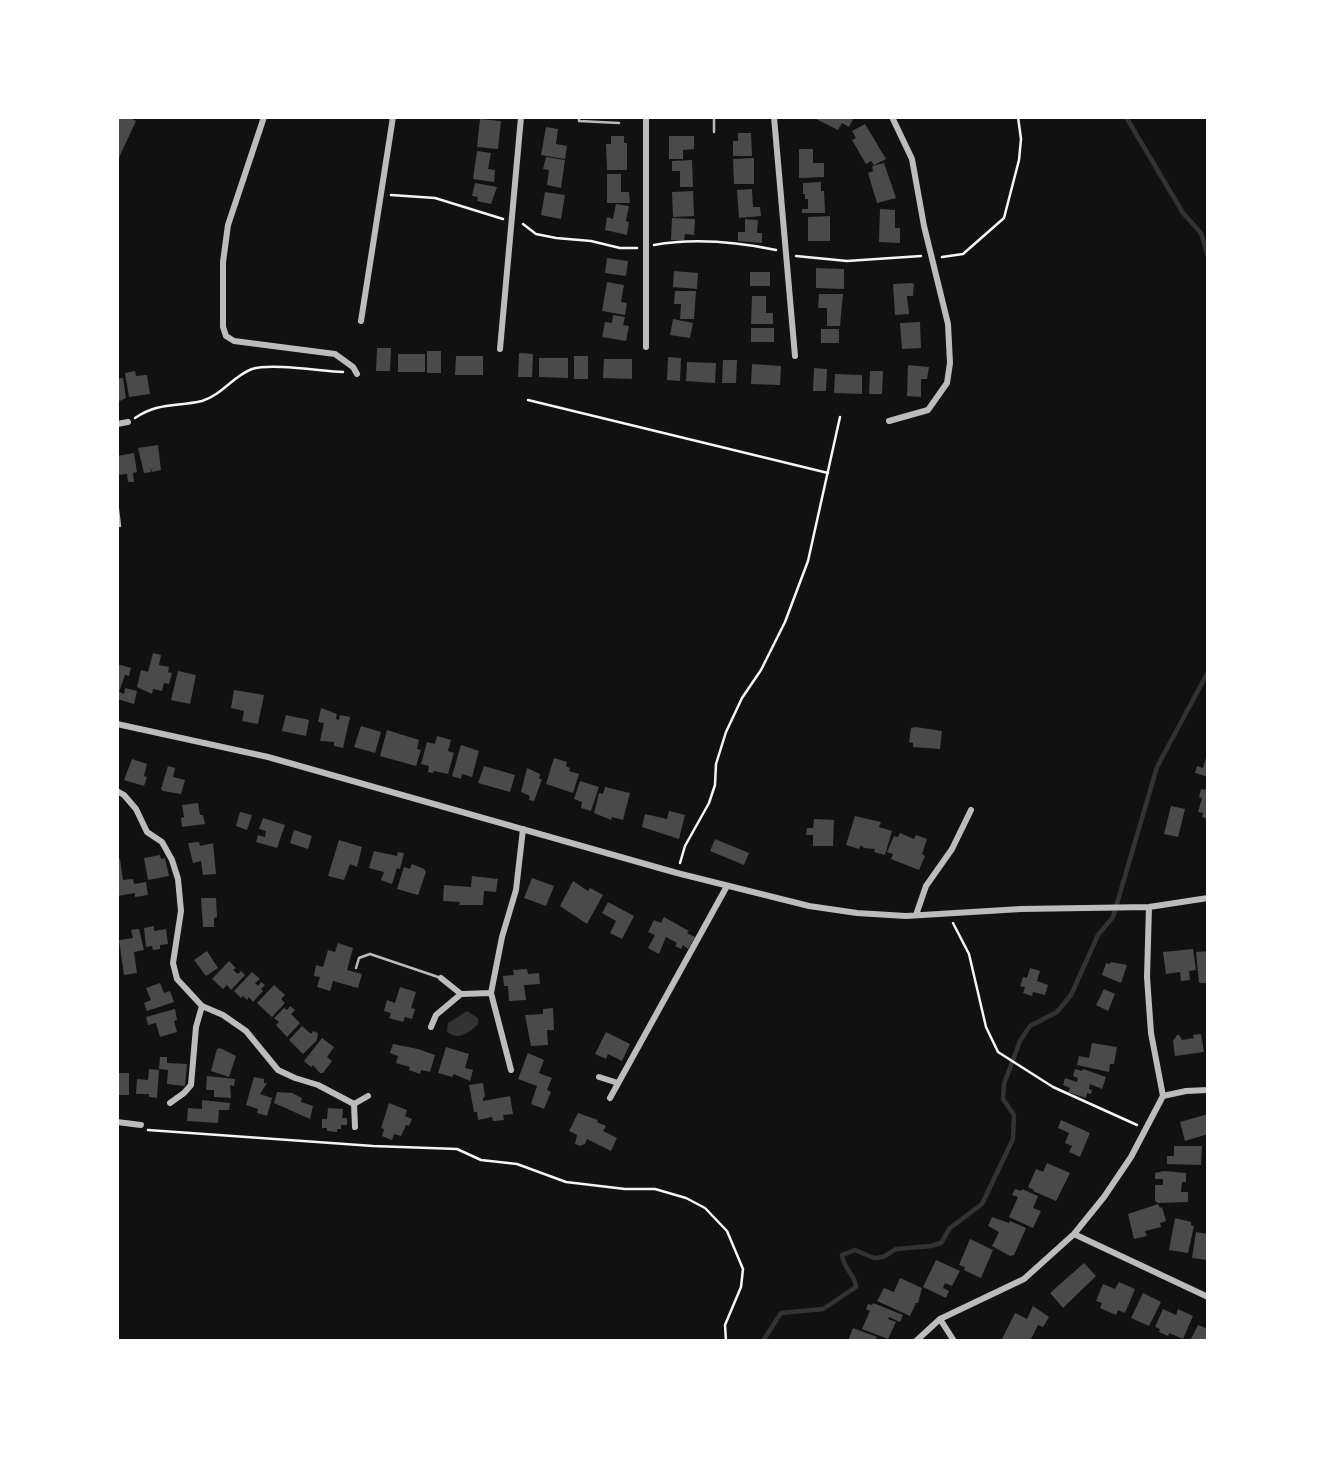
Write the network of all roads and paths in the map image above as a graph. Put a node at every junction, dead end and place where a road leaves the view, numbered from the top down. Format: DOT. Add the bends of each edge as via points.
graph roads {
  1 [pos="264,117"];
  2 [pos="393,117"];
  3 [pos="520,117"];
  4 [pos="579,117"];
  5 [pos="646,117"];
  6 [pos="714,117"];
  7 [pos="774,117"];
  8 [pos="892,117"];
  9 [pos="1018,117"];
  10 [pos="619,123"];
  11 [pos="714,132"];
  12 [pos="932,259"];
  13 [pos="361,321"];
  14 [pos="646,347"];
  15 [pos="500,349"];
  16 [pos="795,356"];
  17 [pos="357,374"];
  18 [pos="528,400"];
  19 [pos="840,417"];
  20 [pos="889,421"];
  21 [pos="128,422"];
  22 [pos="117,424"];
  23 [pos="828,473"];
  24 [pos="117,502"];
  25 [pos="120,526"];
  26 [pos="117,723"];
  27 [pos="117,791"];
  28 [pos="971,810"];
  29 [pos="523,829"];
  30 [pos="677,873"];
  31 [pos="727,886"];
  32 [pos="1208,898"];
  33 [pos="1150,907"];
  34 [pos="948,914"];
  35 [pos="916,915"];
  36 [pos="356,968"];
  37 [pos="441,978"];
  38 [pos="491,993"];
  39 [pos="461,994"];
  40 [pos="202,1006"];
  41 [pos="431,1027"];
  42 [pos="511,1070"];
  43 [pos="599,1077"];
  44 [pos="618,1083"];
  45 [pos="1208,1090"];
  46 [pos="368,1096"];
  47 [pos="1163,1096"];
  48 [pos="610,1098"];
  49 [pos="170,1103"];
  50 [pos="355,1104"];
  51 [pos="117,1122"];
  52 [pos="141,1125"];
  53 [pos="355,1127"];
  54 [pos="1145,1129"];
  55 [pos="148,1130"];
  56 [pos="1074,1234"];
  57 [pos="1208,1297"];
  58 [pos="940,1319"];
  59 [pos="726,1341"];
  60 [pos="916,1341"];
  61 [pos="954,1341"];
  1 -- 17 [label="street" via="228,225 223,262 226,336 234,341 335,354"];
  2 -- 13 [label="street"];
  3 -- 15 [label="street"];
  4 -- 10 [label="lane" via="579,121"];
  5 -- 14 [label="street"];
  6 -- 11 [label="lane"];
  7 -- 16 [label="street"];
  8 -- 12 [label="street" via="912,159"];
  9 -- 12 [label="path" via="1019,160 1004,218 963,254"];
  12 -- 20 [label="street" via="948,324 947,383 928,410"];
  17 -- 21 [label="path" via="265,367 250,370 214,396 150,408"];
  18 -- 23 [label="path"];
  19 -- 23 [label="path"];
  21 -- 22 [label="street"];
  23 -- 30 [label="path" via="808,561 785,622 726,732 709,803 685,846"];
  24 -- 25 [label="lane"];
  26 -- 29 [label="street" via="268,757"];
  27 -- 40 [label="street" via="172,860 181,912 173,963 177,979"];
  28 -- 35 [label="street" via="952,849 926,886"];
  29 -- 30 [label="street"];
  29 -- 38 [label="street" via="516,890"];
  30 -- 31 [label="street"];
  31 -- 35 [label="street" via="809,906"];
  31 -- 44 [label="street"];
  32 -- 33 [label="street"];
  33 -- 34 [label="street"];
  33 -- 47 [label="street" via="1146,977"];
  34 -- 35 [label="street"];
  34 -- 54 [label="path" via="968,954 986,1027 998,1052 1053,1087"];
  36 -- 37 [label="lane" via="359,958 370,954"];
  37 -- 39 [label="street"];
  38 -- 39 [label="street"];
  38 -- 42 [label="street"];
  39 -- 41 [label="street" via="436,1015"];
  40 -- 49 [label="street" via="191,1085"];
  40 -- 50 [label="street" via="246,1031 278,1070"];
  43 -- 44 [label="street"];
  44 -- 48 [label="street"];
  45 -- 47 [label="street"];
  46 -- 50 [label="street"];
  47 -- 54 [label="street"];
  50 -- 53 [label="street"];
  51 -- 52 [label="street"];
  54 -- 56 [label="street" via="1104,1197"];
  55 -- 59 [label="path" via="457,1149 481,1160 517,1164 566,1182 655,1189 686,1198 705,1208 727,1231 743,1269 741,1287 724,1325"];
  56 -- 57 [label="street"];
  56 -- 58 [label="street" via="1024,1279"];
  58 -- 60 [label="street"];
  58 -- 61 [label="street"];
}
